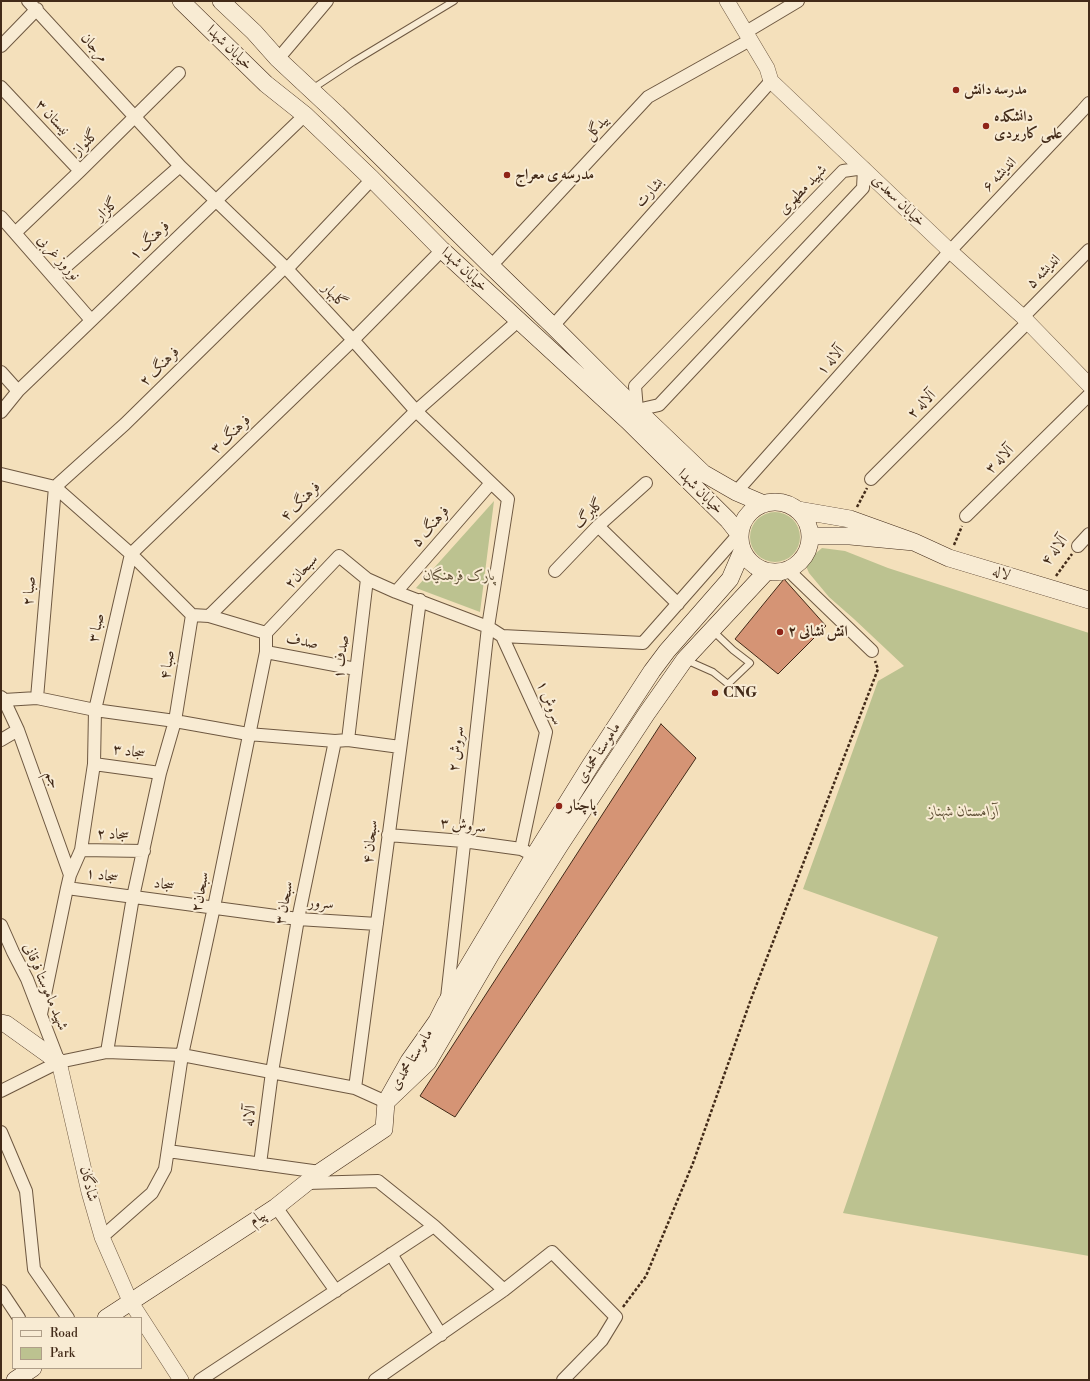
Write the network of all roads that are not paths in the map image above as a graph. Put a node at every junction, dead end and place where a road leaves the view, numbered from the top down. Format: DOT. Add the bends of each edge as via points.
graph roads {
  1 [pos="181,1"];
  2 [pos="221,1"];
  3 [pos="326,1"];
  4 [pos="454,1"];
  5 [pos="727,1"];
  6 [pos="798,1"];
  7 [pos="33,5"];
  8 [pos="748,36"];
  9 [pos="1,46"];
  10 [pos="278,59"];
  11 [pos="179,73"];
  12 [pos="771,81"];
  13 [pos="1,87"];
  14 [pos="311,90"];
  15 [pos="1089,103"];
  16 [pos="305,115"];
  17 [pos="135,117"];
  18 [pos="180,166"];
  19 [pos="864,168"];
  20 [pos="80,171"];
  21 [pos="372,179"];
  22 [pos="216,200"];
  23 [pos="1,217"];
  24 [pos="15,233"];
  25 [pos="442,250"];
  26 [pos="1089,250"];
  27 [pos="950,251"];
  28 [pos="491,266"];
  29 [pos="286,268"];
  30 [pos="54,278"];
  31 [pos="1025,319"];
  32 [pos="92,320"];
  33 [pos="518,321"];
  34 [pos="553,326"];
  35 [pos="353,340"];
  36 [pos="1,372"];
  37 [pos="1089,385"];
  38 [pos="18,391"];
  39 [pos="1089,395"];
  40 [pos="416,411"];
  41 [pos="1,412"];
  42 [pos="633,416"];
  43 [pos="1,474"];
  44 [pos="871,479"];
  45 [pos="491,483"];
  46 [pos="646,483"];
  47 [pos="55,487"];
  48 [pos="736,492"];
  49 [pos="508,499"];
  50 [pos="764,504"];
  51 [pos="798,510"];
  52 [pos="966,516"];
  53 [pos="598,526"];
  54 [pos="1089,534"];
  55 [pos="811,536"];
  56 [pos="914,542"];
  57 [pos="740,543"];
  58 [pos="1078,546"];
  59 [pos="131,554"];
  60 [pos="788,570"];
  61 [pos="555,571"];
  62 [pos="766,572"];
  63 [pos="367,579"];
  64 [pos="396,592"];
  65 [pos="420,600"];
  66 [pos="1089,600"];
  67 [pos="678,604"];
  68 [pos="192,615"];
  69 [pos="209,616"];
  70 [pos="488,627"];
  71 [pos="711,629"];
  72 [pos="266,633"];
  73 [pos="502,636"];
  74 [pos="872,651"];
  75 [pos="266,652"];
  76 [pos="685,659"];
  77 [pos="356,669"];
  78 [pos="2,698"];
  79 [pos="37,698"];
  80 [pos="95,710"];
  81 [pos="175,721"];
  82 [pos="18,730"];
  83 [pos="248,734"];
  84 [pos="1,740"];
  85 [pos="348,740"];
  86 [pos="334,741"];
  87 [pos="400,747"];
  88 [pos="94,764"];
  89 [pos="160,773"];
  90 [pos="388,835"];
  91 [pos="463,841"];
  92 [pos="81,850"];
  93 [pos="144,851"];
  94 [pos="527,852"];
  95 [pos="70,875"];
  96 [pos="67,888"];
  97 [pos="133,897"];
  98 [pos="214,907"];
  99 [pos="298,919"];
  100 [pos="377,924"];
  101 [pos="1,925"];
  102 [pos="446,1003"];
  103 [pos="41,1014"];
  104 [pos="1,1023"];
  105 [pos="106,1052"];
  106 [pos="182,1055"];
  107 [pos="59,1062"];
  108 [pos="272,1072"];
  109 [pos="356,1088"];
  110 [pos="1,1092"];
  111 [pos="386,1102"];
  112 [pos="1,1132"];
  113 [pos="168,1151"];
  114 [pos="260,1164"];
  115 [pos="320,1172"];
  116 [pos="307,1183"];
  117 [pos="276,1207"];
  118 [pos="434,1226"];
  119 [pos="102,1237"];
  120 [pos="391,1254"];
  121 [pos="1,1290"];
  122 [pos="504,1290"];
  123 [pos="336,1291"];
  124 [pos="130,1301"];
  125 [pos="18,1317"];
  126 [pos="67,1317"];
  127 [pos="107,1317"];
  128 [pos="140,1317"];
  129 [pos="142,1320"];
  130 [pos="441,1335"];
  131 [pos="32,1369"];
  132 [pos="15,1380"];
  133 [pos="181,1380"];
  134 [pos="200,1380"];
  135 [pos="375,1380"];
  136 [pos="563,1380"];
  1 -- 16 [label="main road, خیابان شهدا" via="266,84"];
  2 -- 10 [label="main road, خیابان شهدا"];
  3 -- 10 [label="street"];
  4 -- 14 [label="lane"];
  5 -- 8 [label="street, خیابان سعدی"];
  6 -- 8 [label="street, بیدگل"];
  7 -- 9 [label="street"];
  7 -- 17 [label="street, مرجان"];
  8 -- 12 [label="street, خیابان سعدی" via="767,68"];
  8 -- 28 [label="street, بیدگل" via="648,97"];
  10 -- 14 [label="main road, خیابان شهدا"];
  11 -- 17 [label="street, گلنواز"];
  12 -- 19 [label="street, خیابان سعدی"];
  12 -- 34 [label="street, بشارت"];
  13 -- 20 [label="street, نیستان ۳"];
  14 -- 28 [label="main road, خیابان شهدا"];
  15 -- 27 [label="street, اندیشه ۶"];
  16 -- 21 [label="main road, خیابان شهدا"];
  16 -- 22 [label="street, فرهنگ ۱"];
  17 -- 18 [label="street, گلبهار"];
  17 -- 20 [label="street, گلنواز"];
  18 -- 22 [label="street, گلبهار"];
  18 -- 30 [label="street, گلزار"];
  19 -- 27 [label="street, خیابان سعدی"];
  19 -- 42 [label="street" via="863,188 659,405"];
  19 -- 42 [label="street, شهید مطهری" via="844,171 635,386"];
  20 -- 24 [label="street, گلنواز"];
  21 -- 25 [label="main road, خیابان شهدا"];
  21 -- 29 [label="street, فرهنگ ۲"];
  22 -- 29 [label="street, گلبهار"];
  22 -- 32 [label="street, فرهنگ ۱"];
  23 -- 24 [label="street, نوروز غربی"];
  24 -- 30 [label="street, نوروز غربی"];
  25 -- 33 [label="main road, خیابان شهدا"];
  25 -- 35 [label="street, فرهنگ ۳"];
  26 -- 31 [label="street, اندیشه ۵"];
  27 -- 31 [label="street, خیابان سعدی"];
  27 -- 48 [label="street, آلاله ۱"];
  28 -- 34 [label="main road, خیابان شهدا"];
  29 -- 35 [label="street, گلبهار"];
  29 -- 47 [label="street, فرهنگ ۲" via="125,424"];
  30 -- 32 [label="street, نوروز غربی"];
  31 -- 37 [label="street, خیابان سعدی"];
  31 -- 44 [label="street, آلاله ۲"];
  32 -- 38 [label="street, فرهنگ ۱"];
  33 -- 40 [label="street, فرهنگ ۴"];
  33 -- 42 [label="main road, خیابان شهدا"];
  34 -- 42 [label="main road, خیابان شهدا"];
  35 -- 40 [label="street, گلبهار"];
  35 -- 59 [label="street, فرهنگ ۳"];
  36 -- 38 [label="street"];
  38 -- 41 [label="street, فرهنگ ۱"];
  39 -- 52 [label="street, آلاله ۳"];
  40 -- 45 [label="street, گلبهار"];
  40 -- 69 [label="street, فرهنگ ۴"];
  42 -- 48 [label="main road, خیابان شهدا" via="703,473"];
  42 -- 57 [label="main road, خیابان شهدا" via="723,516"];
  43 -- 47 [label="street"];
  45 -- 49 [label="street, گلبهار"];
  45 -- 64 [label="street, فرهنگ ۵"];
  46 -- 53 [label="street, گلبرگ"];
  47 -- 59 [label="street"];
  47 -- 79 [label="street, صبا ۲"];
  48 -- 50 [label="main road, خیابان شهدا"];
  49 -- 70 [label="street, سروش ۲"];
  50 -- 51 [label="main road" via="788,504"];
  50 -- 57 [label="main road" via="753,510 744,520"];
  51 -- 55 [label="main road" via="805,518"];
  51 -- 56 [label="main road" via="850,519"];
  53 -- 61 [label="street, گلبرگ"];
  53 -- 67 [label="street"];
  54 -- 58 [label="street, آلاله ۴"];
  55 -- 56 [label="main road" via="850,536"];
  55 -- 60 [label="main road" via="805,557 798,565"];
  56 -- 66 [label="main road, لاله" via="949,558"];
  57 -- 62 [label="main road" via="748,560"];
  57 -- 67 [label="street"];
  57 -- 94 [label="main road, ماموستا محمدی" via="730,579 652,671"];
  59 -- 68 [label="street"];
  59 -- 80 [label="street, صبا ۳"];
  60 -- 62 [label="main road"];
  60 -- 74 [label="street"];
  62 -- 71 [label="main road, ماموستا محمدی"];
  63 -- 64 [label="street"];
  63 -- 72 [label="street, سبحان۲" via="339,556"];
  63 -- 77 [label="street, صدف ۱"];
  64 -- 65 [label="street"];
  65 -- 70 [label="street"];
  65 -- 87 [label="street, سبحان ۴"];
  67 -- 73 [label="street" via="643,643"];
  68 -- 69 [label="street"];
  68 -- 81 [label="street, صبا ۴"];
  69 -- 72 [label="street"];
  70 -- 73 [label="street"];
  70 -- 91 [label="street, سروش ۲"];
  71 -- 76 [label="main road, ماموستا محمدی"];
  71 -- 76 [label="lane" via="750,663 728,684 713,672"];
  72 -- 75 [label="street, سبحان۲"];
  73 -- 94 [label="street, سروش ۱" via="546,732"];
  75 -- 77 [label="street, صدف"];
  75 -- 83 [label="street, سبحان۲"];
  76 -- 111 [label="main road, ماموستا محمدی" via="560,845 491,954 428,1062"];
  77 -- 85 [label="street, صدف ۱"];
  78 -- 79 [label="street"];
  78 -- 82 [label="street, جم"];
  79 -- 80 [label="street"];
  80 -- 81 [label="street"];
  80 -- 88 [label="street, صبا ۳"];
  81 -- 83 [label="street"];
  81 -- 89 [label="street, صبا ۴"];
  82 -- 84 [label="street"];
  82 -- 95 [label="street, جم"];
  83 -- 86 [label="street"];
  83 -- 98 [label="street, سبحان۲"];
  85 -- 86 [label="street"];
  85 -- 87 [label="street"];
  86 -- 99 [label="street, سبحان ۳"];
  87 -- 90 [label="street, سبحان ۴"];
  88 -- 89 [label="street, سجاد ۳"];
  88 -- 92 [label="street, صبا ۳"];
  89 -- 93 [label="street, صبا ۴"];
  90 -- 91 [label="street, سروش ۳"];
  90 -- 100 [label="street, سبحان ۴"];
  91 -- 94 [label="street, سروش ۳"];
  91 -- 102 [label="street, سروش ۲"];
  92 -- 93 [label="street, سجاد ۲"];
  92 -- 95 [label="street, صبا ۳"];
  93 -- 97 [label="street, صبا ۴"];
  94 -- 102 [label="main road, ماموستا محمدی"];
  95 -- 96 [label="street, صبا ۳"];
  96 -- 97 [label="street, سجاد ۱"];
  96 -- 103 [label="street, صبا ۳"];
  97 -- 98 [label="street, سجاد"];
  97 -- 105 [label="street, صبا ۴"];
  98 -- 99 [label="street, سرور"];
  98 -- 106 [label="street, سبحان۲"];
  99 -- 100 [label="street, سرور"];
  99 -- 108 [label="street, سبحان ۳"];
  100 -- 109 [label="street, سبحان ۴"];
  101 -- 103 [label="street, شهید ماموستا فرقانی"];
  102 -- 111 [label="main road, ماموستا محمدی"];
  103 -- 107 [label="street, شهید ماموستا فرقانی"];
  104 -- 107 [label="main road"];
  105 -- 106 [label="street"];
  105 -- 107 [label="street"];
  106 -- 108 [label="street"];
  106 -- 113 [label="street, سبحان۲"];
  107 -- 110 [label="street"];
  107 -- 119 [label="street, شادگان"];
  108 -- 109 [label="street"];
  108 -- 114 [label="street, آلاله"];
  109 -- 111 [label="street"];
  111 -- 115 [label="main road, پیام" via="384,1129"];
  112 -- 126 [label="street" via="26,1190 34,1269"];
  113 -- 114 [label="street"];
  113 -- 119 [label="street, سبحان۲" via="165,1168 152,1193"];
  114 -- 115 [label="street"];
  115 -- 116 [label="main road, پیام"];
  116 -- 117 [label="main road, پیام"];
  116 -- 118 [label="street" via="378,1181"];
  117 -- 123 [label="street"];
  117 -- 124 [label="main road, پیام"];
  118 -- 120 [label="street"];
  118 -- 122 [label="street"];
  119 -- 124 [label="street, شادگان"];
  120 -- 123 [label="street"];
  120 -- 130 [label="street"];
  121 -- 125 [label="street"];
  122 -- 130 [label="street"];
  122 -- 136 [label="street" via="552,1252 616,1317 602,1340"];
  123 -- 134 [label="street"];
  124 -- 127 [label="main road, پیام"];
  124 -- 128 [label="street, شادگان"];
  129 -- 133 [label="street, شادگان"];
  130 -- 135 [label="street"];
  131 -- 132 [label="main road"];
}
